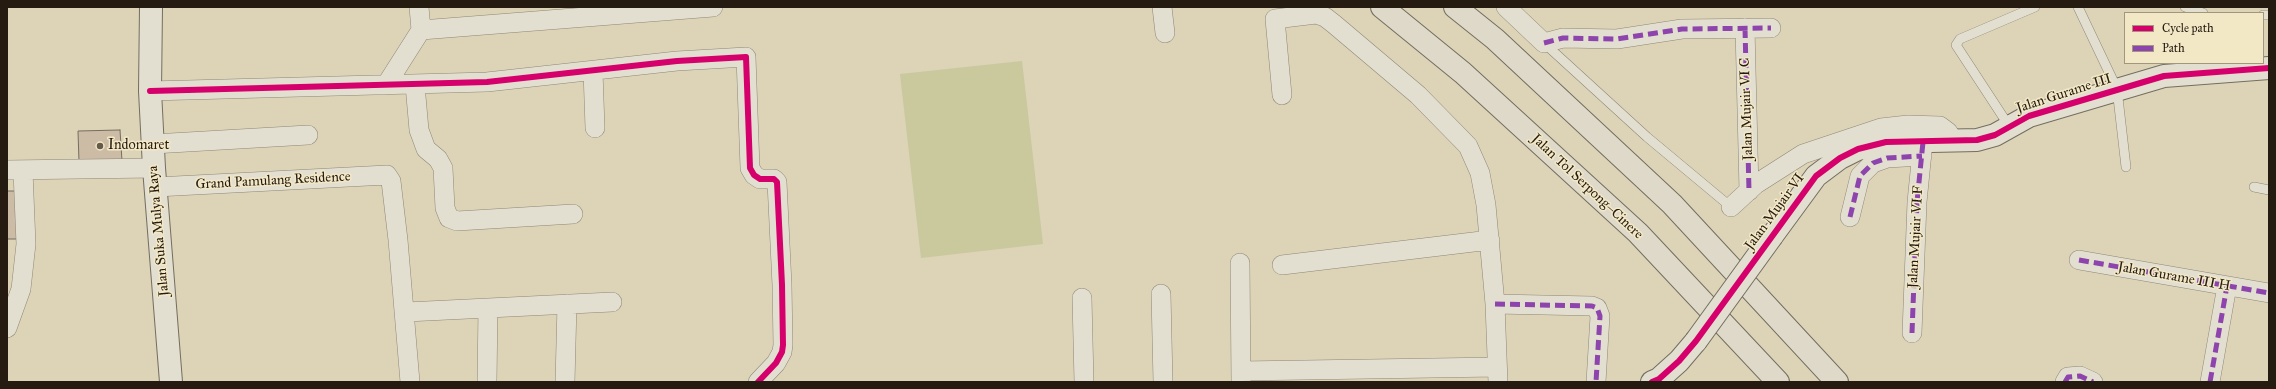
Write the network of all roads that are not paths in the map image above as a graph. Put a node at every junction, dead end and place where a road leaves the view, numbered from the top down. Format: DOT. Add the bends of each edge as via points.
graph roads {
  1 [pos="151,7"];
  2 [pos="419,7"];
  3 [pos="712,7"];
  4 [pos="1162,7"];
  5 [pos="1382,7"];
  6 [pos="1455,7"];
  7 [pos="1506,7"];
  8 [pos="2035,7"];
  9 [pos="2078,7"];
  10 [pos="2186,7"];
  11 [pos="2200,12"];
  12 [pos="1744,28"];
  13 [pos="1771,28"];
  14 [pos="421,30"];
  15 [pos="1165,33"];
  16 [pos="1544,43"];
  17 [pos="2269,68"];
  18 [pos="593,72"];
  19 [pos="415,84"];
  20 [pos="386,85"];
  21 [pos="2117,89"];
  22 [pos="150,91"];
  23 [pos="1282,95"];
  24 [pos="596,128"];
  25 [pos="1994,133"];
  26 [pos="308,135"];
  27 [pos="1953,140"];
  28 [pos="153,144"];
  29 [pos="1923,149"];
  30 [pos="2126,168"];
  31 [pos="15,171"];
  32 [pos="155,178"];
  33 [pos="2254,187"];
  34 [pos="1749,190"];
  35 [pos="2269,190"];
  36 [pos="1731,207"];
  37 [pos="573,214"];
  38 [pos="1850,217"];
  39 [pos="1490,240"];
  40 [pos="2079,260"];
  41 [pos="1240,263"];
  42 [pos="1282,265"];
  43 [pos="2227,286"];
  44 [pos="2269,293"];
  45 [pos="1161,294"];
  46 [pos="1082,298"];
  47 [pos="612,302"];
  48 [pos="567,304"];
  49 [pos="1496,304"];
  50 [pos="488,308"];
  51 [pos="406,312"];
  52 [pos="7,328"];
  53 [pos="1912,333"];
  54 [pos="1497,374"];
  55 [pos="1241,377"];
  56 [pos="171,382"];
  57 [pos="410,382"];
  58 [pos="487,382"];
  59 [pos="565,382"];
  60 [pos="758,382"];
  61 [pos="1084,382"];
  62 [pos="1163,382"];
  63 [pos="1596,382"];
  64 [pos="1652,382"];
  65 [pos="1778,382"];
  66 [pos="1837,382"];
  67 [pos="2065,382"];
  68 [pos="2093,382"];
  69 [pos="2210,382"];
  1 -- 22 [label="street, Jalan Suka Mulya Raya"];
  2 -- 14 [label="street"];
  3 -- 14 [label="street"];
  4 -- 15 [label="street"];
  5 -- 65 [label="highway, Jalan Tol Serpong–Cinere" via="1463,73 1638,233"];
  6 -- 66 [label="highway" via="1495,39 1672,204"];
  7 -- 16 [label="street"];
  8 -- 25 [label="lane" via="1960,39 1956,45"];
  9 -- 21 [label="lane"];
  10 -- 11 [label="lane"];
  12 -- 13 [label="street"];
  12 -- 16 [label="street" via="1682,29 1617,39 1563,38"];
  12 -- 34 [label="street, Jalan Mujair VI C"];
  14 -- 20 [label="street"];
  16 -- 36 [label="lane" via="1647,137"];
  17 -- 21 [label="street, Jalan Gurame III" via="2164,76"];
  18 -- 19 [label="street" via="487,82"];
  18 -- 24 [label="street"];
  18 -- 60 [label="street" via="676,61 746,57 750,168 760,179 774,179 777,182 782,284 782,352 776,363"];
  19 -- 20 [label="street"];
  19 -- 37 [label="street" via="419,130 426,149 438,159 443,168 445,208 449,218 457,222"];
  20 -- 22 [label="street"];
  21 -- 25 [label="street, Jalan Gurame III" via="2029,116"];
  21 -- 30 [label="lane"];
  22 -- 28 [label="street, Jalan Suka Mulya Raya"];
  23 -- 39 [label="street" via="1275,19 1307,14 1326,17 1418,95 1468,146 1480,174"];
  25 -- 27 [label="street, Jalan Mujair VI"];
  26 -- 28 [label="street"];
  27 -- 29 [label="street, Jalan Mujair VI"];
  27 -- 34 [label="street" via="1940,126 1908,125 1881,128 1803,154"];
  28 -- 32 [label="street, Jalan Suka Mulya Raya"];
  29 -- 38 [label="street" via="1873,163 1860,176"];
  29 -- 53 [label="street, Jalan Mujair VI F" via="1917,202"];
  29 -- 64 [label="street, Jalan Mujair VI, bridge" via="1886,142 1858,149 1840,158 1816,176 1696,341 1679,361"];
  31 -- 32 [label="street, Grand Pamulang Residence"];
  31 -- 52 [label="street" via="26,244 21,289"];
  32 -- 51 [label="street, Grand Pamulang Residence" via="383,174 389,177"];
  32 -- 56 [label="street, Jalan Suka Mulya Raya"];
  33 -- 35 [label="lane"];
  34 -- 36 [label="street"];
  39 -- 42 [label="street"];
  39 -- 49 [label="street"];
  40 -- 43 [label="street, Jalan Gurame III H"];
  41 -- 55 [label="street"];
  43 -- 44 [label="street, Jalan Gurame III H"];
  43 -- 69 [label="street"];
  45 -- 62 [label="street"];
  46 -- 61 [label="street"];
  47 -- 48 [label="street"];
  48 -- 50 [label="street"];
  48 -- 59 [label="street"];
  49 -- 54 [label="street"];
  49 -- 63 [label="street" via="1597,308 1600,316"];
  50 -- 51 [label="street"];
  50 -- 58 [label="street"];
  51 -- 57 [label="street"];
  54 -- 55 [label="street"];
  67 -- 68 [label="street" via="2068,377 2080,376"];
}
